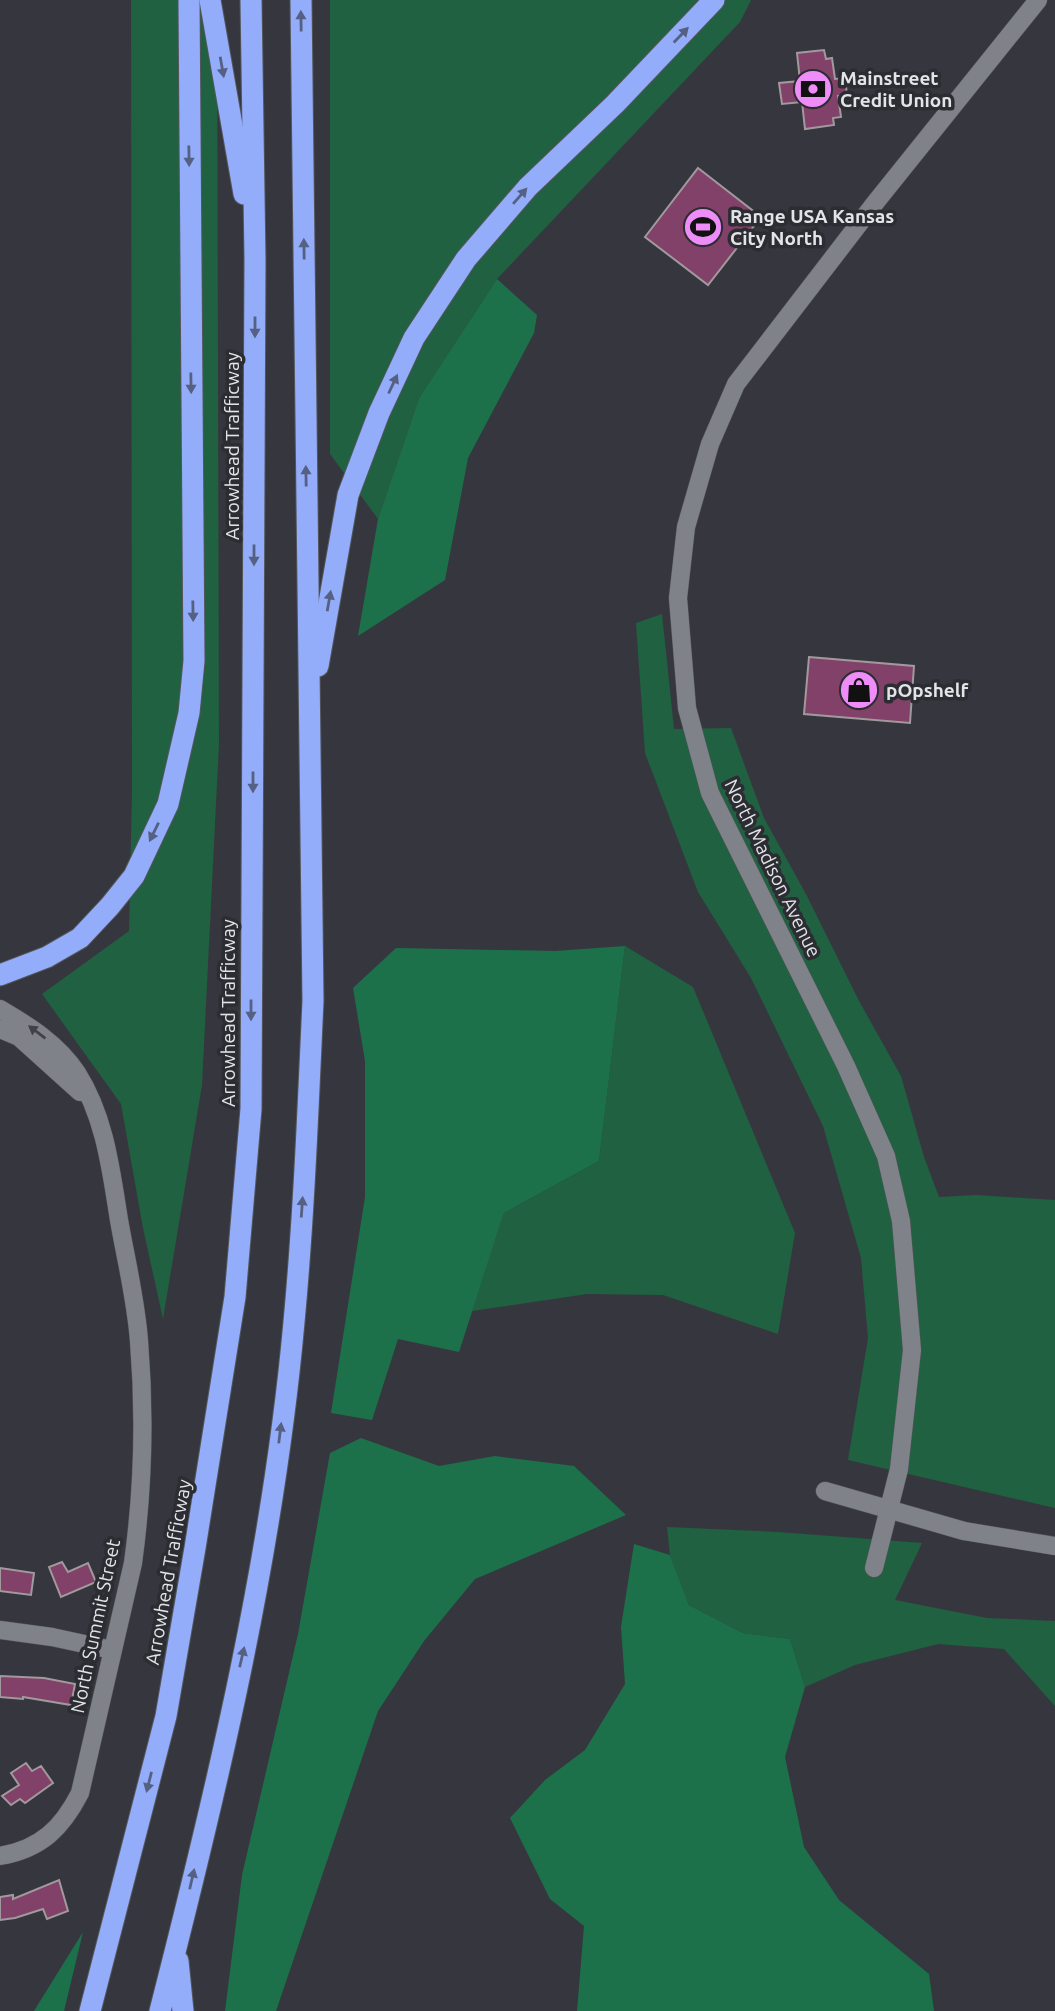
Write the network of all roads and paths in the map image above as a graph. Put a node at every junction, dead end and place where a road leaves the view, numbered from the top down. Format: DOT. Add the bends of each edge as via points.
graph roads {
  1 [pos="189,0"];
  2 [pos="210,0"];
  3 [pos="251,0"];
  4 [pos="301,0"];
  5 [pos="715,0"];
  6 [pos="1038,0"];
  7 [pos="256,259"];
  8 [pos="309,716"];
  9 [pos="0,975"];
  10 [pos="0,1009"];
  11 [pos="0,1029"];
  12 [pos="93,1104"];
  13 [pos="825,1492"];
  14 [pos="889,1511"];
  15 [pos="1055,1546"];
  16 [pos="874,1568"];
  17 [pos="0,1630"];
  18 [pos="112,1650"];
  19 [pos="0,1856"];
  20 [pos="177,1945"];
  21 [pos="90,2011"];
  22 [pos="160,2011"];
  23 [pos="183,2011"];
  1 -- 9 [label="highway, one-way" via="194,647 189,713 168,804 134,876 80,938"];
  2 -- 7 [label="highway, one-way"];
  3 -- 7 [label="highway, Arrowhead Trafficway"];
  8 -- 4 [label="highway, one-way"];
  8 -- 5 [label="highway, one-way" via="348,495 414,338 466,259 528,187"];
  6 -- 14 [label="street, North Madison Avenue" via="736,384 710,444 686,527 678,598 687,708 710,793 886,1156 901,1221 912,1350 899,1469"];
  7 -- 21 [label="highway, Arrowhead Trafficway, one-way" via="251,1109 235,1297 166,1716"];
  20 -- 8 [label="highway, one-way" via="245,1644 294,1324 313,1000"];
  12 -- 10 [label="street, North Summit Street, one-way" via="57,1049"];
  11 -- 12 [label="street, North Summit Street" via="19,1037"];
  12 -- 18 [label="street, North Summit Street" via="108,1150 139,1339 142,1445 138,1525"];
  13 -- 14 [label="street"];
  14 -- 15 [label="street" via="964,1531"];
  14 -- 16 [label="street, North Madison Avenue"];
  17 -- 18 [label="street"];
  18 -- 19 [label="street, North Summit Street" via="80,1793 68,1816 33,1846"];
  20 -- 22 [label="highway"];
  20 -- 23 [label="highway"];
}
